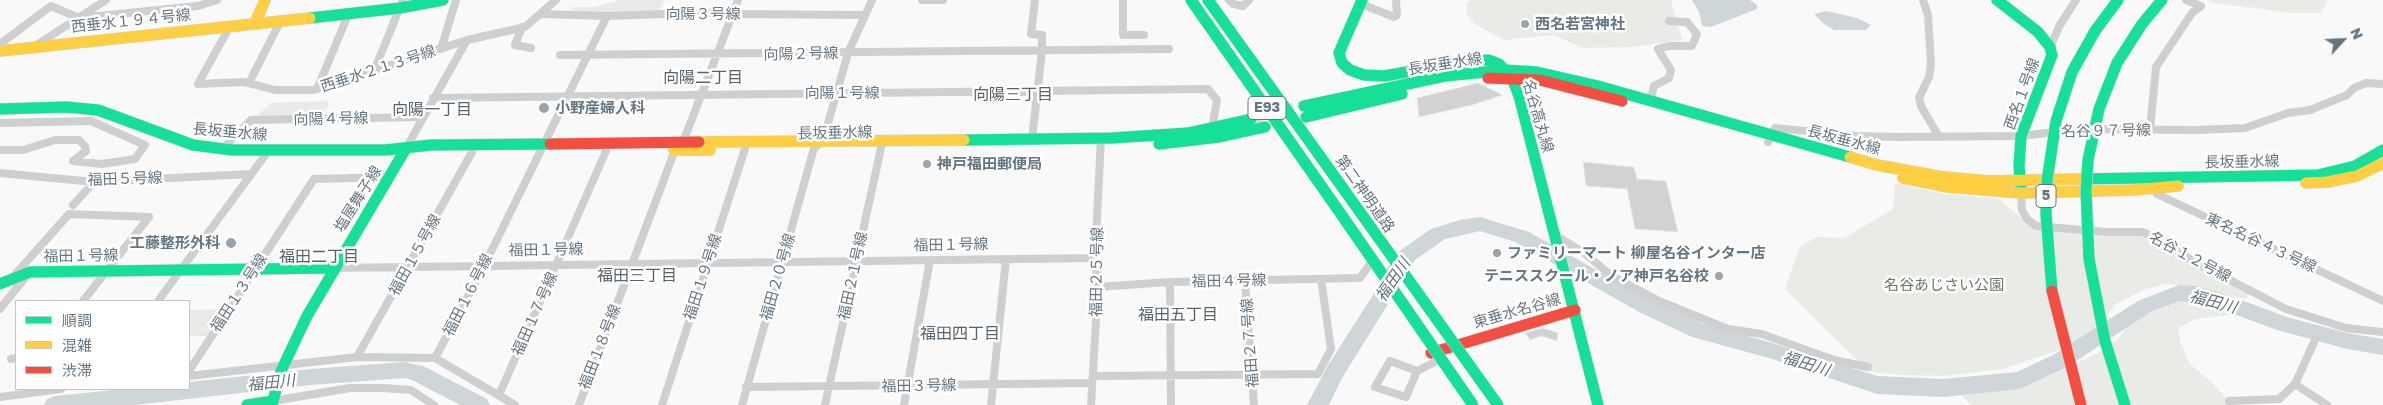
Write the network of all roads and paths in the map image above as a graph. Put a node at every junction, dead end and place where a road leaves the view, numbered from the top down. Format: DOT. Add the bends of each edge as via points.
graph roads {
  1 [pos="106,0"];
  2 [pos="217,0"];
  3 [pos="266,0"];
  4 [pos="443,0"];
  5 [pos="456,0"];
  6 [pos="556,0"];
  7 [pos="738,0"];
  8 [pos="872,0"];
  9 [pos="922,0"];
  10 [pos="943,0"];
  11 [pos="1035,0"];
  12 [pos="1123,0"];
  13 [pos="1192,0"];
  14 [pos="1208,0"];
  15 [pos="1230,0"];
  16 [pos="1249,0"];
  17 [pos="1396,0"];
  18 [pos="1922,0"];
  19 [pos="1997,0"];
  20 [pos="2076,0"];
  21 [pos="2118,0"];
  22 [pos="2162,0"];
  23 [pos="2186,0"];
  24 [pos="1361,1"];
  25 [pos="402,4"];
  26 [pos="349,14"];
  27 [pos="541,14"];
  28 [pos="731,14"];
  29 [pos="864,15"];
  30 [pos="607,16"];
  31 [pos="79,18"];
  32 [pos="281,20"];
  33 [pos="1669,21"];
  34 [pos="255,23"];
  35 [pos="230,26"];
  36 [pos="522,27"];
  37 [pos="1144,35"];
  38 [pos="467,40"];
  39 [pos="0,44"];
  40 [pos="34,47"];
  41 [pos="2050,47"];
  42 [pos="531,48"];
  43 [pos="441,49"];
  44 [pos="1169,49"];
  45 [pos="0,51"];
  46 [pos="1042,51"];
  47 [pos="848,53"];
  48 [pos="717,54"];
  49 [pos="560,55"];
  50 [pos="588,55"];
  51 [pos="374,71"];
  52 [pos="1508,74"];
  53 [pos="249,83"];
  54 [pos="2383,84"];
  55 [pos="317,89"];
  56 [pos="1038,92"];
  57 [pos="836,93"];
  58 [pos="701,95"];
  59 [pos="567,96"];
  60 [pos="433,98"];
  61 [pos="1650,101"];
  62 [pos="0,109"];
  63 [pos="1305,112"];
  64 [pos="422,117"];
  65 [pos="1252,119"];
  66 [pos="0,124"];
  67 [pos="1265,127"];
  68 [pos="1215,128"];
  69 [pos="2150,130"];
  70 [pos="156,132"];
  71 [pos="2020,136"];
  72 [pos="1939,137"];
  73 [pos="1032,139"];
  74 [pos="1769,139"];
  75 [pos="1101,142"];
  76 [pos="145,144"];
  77 [pos="819,145"];
  78 [pos="679,146"];
  79 [pos="542,148"];
  80 [pos="881,148"];
  81 [pos="222,149"];
  82 [pos="745,149"];
  83 [pos="0,150"];
  84 [pos="269,150"];
  85 [pos="405,150"];
  86 [pos="606,150"];
  87 [pos="2383,150"];
  88 [pos="472,152"];
  89 [pos="2383,163"];
  90 [pos="0,174"];
  91 [pos="250,174"];
  92 [pos="390,177"];
  93 [pos="94,182"];
  94 [pos="2148,183"];
  95 [pos="2021,187"];
  96 [pos="73,205"];
  97 [pos="1555,235"];
  98 [pos="1095,258"];
  99 [pos="1006,259"];
  100 [pos="930,260"];
  101 [pos="782,262"];
  102 [pos="856,262"];
  103 [pos="708,263"];
  104 [pos="632,264"];
  105 [pos="1370,264"];
  106 [pos="557,265"];
  107 [pos="484,266"];
  108 [pos="408,267"];
  109 [pos="255,268"];
  110 [pos="333,268"];
  111 [pos="182,269"];
  112 [pos="107,270"];
  113 [pos="30,272"];
  114 [pos="12,278"];
  115 [pos="1321,279"];
  116 [pos="1245,281"];
  117 [pos="1170,282"];
  118 [pos="0,284"];
  119 [pos="1098,287"];
  120 [pos="84,300"];
  121 [pos="159,300"];
  122 [pos="2383,301"];
  123 [pos="0,309"];
  124 [pos="1575,310"];
  125 [pos="2383,332"];
  126 [pos="2315,340"];
  127 [pos="1466,341"];
  128 [pos="357,357"];
  129 [pos="436,358"];
  130 [pos="1437,361"];
  131 [pos="1868,367"];
  132 [pos="282,368"];
  133 [pos="190,369"];
  134 [pos="1417,371"];
  135 [pos="1170,375"];
  136 [pos="1252,375"];
  137 [pos="190,376"];
  138 [pos="1092,379"];
  139 [pos="2295,384"];
  140 [pos="993,385"];
  141 [pos="907,386"];
  142 [pos="746,387"];
  143 [pos="829,387"];
  144 [pos="15,388"];
  145 [pos="52,390"];
  146 [pos="10,395"];
  147 [pos="499,395"];
  148 [pos="0,397"];
  149 [pos="274,400"];
  150 [pos="2229,401"];
  151 [pos="247,405"];
  152 [pos="434,405"];
  153 [pos="515,405"];
  154 [pos="579,405"];
  155 [pos="662,405"];
  156 [pos="742,405"];
  157 [pos="825,405"];
  158 [pos="904,405"];
  159 [pos="991,405"];
  160 [pos="1091,405"];
  161 [pos="1171,405"];
  162 [pos="1254,405"];
  163 [pos="1470,405"];
  164 [pos="1473,405"];
  165 [pos="1497,405"];
  166 [pos="1598,405"];
  167 [pos="2081,405"];
  168 [pos="2125,405"];
  169 [pos="2326,405"];
  1 -- 31 [label="street"];
  2 -- 31 [label="street" via="198,6"];
  3 -- 34 [label="main road"];
  4 -- 25 [label="main road, 西垂水１９４号線"];
  5 -- 43 [label="street"];
  6 -- 27 [label="street"];
  7 -- 28 [label="street, 福田１８号線"];
  8 -- 29 [label="street, 福田２０号線"];
  9 -- 10 [label="street"];
  11 -- 46 [label="street" via="1031,34 1042,35"];
  12 -- 37 [label="street" via="1123,35"];
  13 -- 164 [label="main road, 第二神明道路 / E93, bridge"];
  14 -- 165 [label="main road, 第二神明道路 / E93, bridge"];
  15 -- 16 [label="street" via="1243,6"];
  17 -- 24 [label="street" via="1397,15 1394,17"];
  18 -- 72 [label="street" via="1928,15 1931,64 1929,78 1919,98"];
  19 -- 41 [label="main road, 西名１号線" via="2038,32"];
  20 -- 41 [label="street"];
  21 -- 167 [label="main road, 5, bridge" via="2094,31 2072,72 2056,121 2047,181 2046,214 2052,289"];
  22 -- 168 [label="main road, bridge" via="2129,43 2111,78 2099,110 2088,160 2089,259 2105,341"];
  23 -- 69 [label="street" via="2201,6 2192,13 2156,67"];
  24 -- 52 [label="main road, 名谷高丸線" via="1340,53 1342,63 1356,73 1384,76 1480,60 1493,61"];
  25 -- 26 [label="main road, 西垂水１９４号線"];
  25 -- 51 [label="street"];
  26 -- 32 [label="main road, 西垂水１９４号線"];
  26 -- 55 [label="street"];
  27 -- 30 [label="street, 向陽３号線"];
  27 -- 36 [label="street"];
  28 -- 29 [label="street, 向陽３号線"];
  28 -- 30 [label="street, 向陽３号線"];
  28 -- 48 [label="street, 福田１８号線"];
  29 -- 47 [label="street, 福田２０号線"];
  30 -- 50 [label="street, 福田１６号線"];
  31 -- 39 [label="street" via="50,6"];
  31 -- 40 [label="street"];
  32 -- 34 [label="main road, 西垂水１９４号線"];
  32 -- 53 [label="street"];
  33 -- 61 [label="street" via="1687,22 1697,34 1692,46 1658,49 1671,70 1669,78 1654,86"];
  34 -- 35 [label="main road, 西垂水１９４号線"];
  35 -- 40 [label="main road, 西垂水１９４号線"];
  35 -- 53 [label="street, 西垂水２１３号線" via="198,84"];
  36 -- 38 [label="street, 西垂水２１３号線"];
  36 -- 42 [label="street" via="515,45"];
  38 -- 43 [label="street, 西垂水２１３号線"];
  38 -- 60 [label="street"];
  40 -- 45 [label="main road, 西垂水１９４号線"];
  41 -- 71 [label="main road, 西名１号線" via="2050,61"];
  43 -- 51 [label="street, 西垂水２１３号線"];
  44 -- 46 [label="street, 向陽２号線"];
  46 -- 47 [label="street, 向陽２号線"];
  46 -- 56 [label="street"];
  47 -- 48 [label="street, 向陽２号線"];
  47 -- 57 [label="street, 福田２０号線"];
  48 -- 50 [label="street, 向陽２号線"];
  48 -- 58 [label="street, 福田１８号線"];
  49 -- 50 [label="street, 向陽２号線"];
  50 -- 59 [label="street, 福田１６号線"];
  51 -- 55 [label="street, 西垂水２１３号線"];
  52 -- 61 [label="main road, 長坂垂水線" via="1556,75"];
  52 -- 63 [label="main road, 長坂垂水線" via="1450,82"];
  52 -- 74 [label="main road, 長坂垂水線"];
  52 -- 97 [label="main road, 名谷高丸線" via="1519,96"];
  53 -- 55 [label="street, 西垂水２１３号線" via="274,90"];
  54 -- 69 [label="street, 名谷９７号線" via="2366,83 2347,95 2310,110 2288,113 2246,128"];
  56 -- 57 [label="street, 向陽１号線"];
  56 -- 68 [label="street, 向陽１号線" via="1208,89 1217,100"];
  56 -- 73 [label="street"];
  57 -- 58 [label="street, 向陽１号線"];
  57 -- 77 [label="street, 福田２０号線"];
  58 -- 59 [label="street, 向陽１号線"];
  58 -- 78 [label="street, 福田１８号線"];
  59 -- 60 [label="street, 向陽１号線"];
  59 -- 79 [label="street, 福田１６号線"];
  60 -- 64 [label="street"];
  61 -- 74 [label="main road, 長坂垂水線"];
  62 -- 70 [label="main road, 長坂垂水線" via="98,110"];
  64 -- 81 [label="street, 向陽４号線" via="251,120"];
  64 -- 85 [label="street"];
  65 -- 68 [label="main road, 長坂垂水線"];
  66 -- 76 [label="street" via="91,121"];
  67 -- 75 [label="main road, 長坂垂水線" via="1191,141"];
  68 -- 75 [label="main road, 長坂垂水線"];
  69 -- 71 [label="street, 名谷９７号線" via="2080,129"];
  70 -- 76 [label="street"];
  70 -- 81 [label="main road, 長坂垂水線" via="193,145"];
  71 -- 72 [label="street, 名谷９７号線"];
  71 -- 95 [label="main road, 西名１号線"];
  72 -- 74 [label="street, 名谷９７号線" via="1857,136 1775,128"];
  73 -- 75 [label="main road, 長坂垂水線"];
  73 -- 77 [label="main road, 長坂垂水線"];
  74 -- 95 [label="main road, 長坂垂水線" via="1948,187"];
  75 -- 80 [label="main road, 長坂垂水線"];
  75 -- 98 [label="street, 福田２５号線"];
  76 -- 83 [label="street" via="135,159 102,164 73,161 86,151 79,140 54,140 23,150"];
  77 -- 78 [label="main road, 長坂垂水線"];
  77 -- 80 [label="main road, 長坂垂水線"];
  77 -- 82 [label="main road, 長坂垂水線"];
  77 -- 101 [label="street, 福田２０号線"];
  78 -- 79 [label="main road, 長坂垂水線"];
  78 -- 82 [label="main road, 長坂垂水線"];
  78 -- 86 [label="main road, 長坂垂水線"];
  78 -- 104 [label="street, 福田１８号線"];
  79 -- 85 [label="main road, 長坂垂水線" via="431,145"];
  79 -- 86 [label="main road, 長坂垂水線"];
  79 -- 88 [label="main road, 長坂垂水線"];
  79 -- 107 [label="street, 福田１６号線"];
  80 -- 102 [label="street, 福田２１号線"];
  81 -- 84 [label="main road, 長坂垂水線"];
  82 -- 103 [label="street, 福田１９号線"];
  84 -- 85 [label="main road, 長坂垂水線"];
  84 -- 91 [label="street"];
  85 -- 88 [label="main road, 長坂垂水線"];
  85 -- 92 [label="main road, 塩屋舞子線"];
  86 -- 106 [label="street, 福田１７号線"];
  87 -- 94 [label="main road, 長坂垂水線" via="2355,166 2318,175"];
  88 -- 108 [label="street, 福田１５号線"];
  89 -- 94 [label="main road, 長坂垂水線" via="2357,176 2327,182"];
  90 -- 93 [label="street, 福田５号線"];
  91 -- 93 [label="street, 福田５号線"];
  91 -- 111 [label="street"];
  92 -- 109 [label="street, 福田１３号線" via="314,179"];
  92 -- 110 [label="main road, 塩屋舞子線"];
  93 -- 96 [label="street"];
  94 -- 95 [label="main road, 長坂垂水線"];
  94 -- 122 [label="street, 東名名谷４３号線" via="2157,194"];
  95 -- 125 [label="street, 名谷１２号線" via="2022,210 2036,226 2142,232 2162,239 2191,260 2286,309 2346,328"];
  97 -- 124 [label="main road, 名谷高丸線"];
  97 -- 131 [label="street" via="1612,276 1660,301 1728,329 1762,334 1834,360"];
  98 -- 99 [label="street, 福田１号線"];
  98 -- 119 [label="street, 福田２５号線"];
  99 -- 100 [label="street, 福田１号線"];
  99 -- 140 [label="street"];
  100 -- 102 [label="street, 福田１号線"];
  100 -- 141 [label="street"];
  101 -- 102 [label="street, 福田１号線"];
  101 -- 103 [label="street, 福田１号線"];
  101 -- 142 [label="street, 福田２０号線"];
  102 -- 143 [label="street, 福田２１号線"];
  103 -- 104 [label="street, 福田１号線"];
  103 -- 155 [label="street, 福田１９号線"];
  104 -- 106 [label="street, 福田１号線"];
  104 -- 154 [label="street, 福田１８号線"];
  105 -- 115 [label="street, 福田４号線" via="1360,278"];
  106 -- 107 [label="street, 福田１号線"];
  106 -- 147 [label="street, 福田１７号線"];
  107 -- 108 [label="street, 福田１号線"];
  107 -- 129 [label="street, 福田１６号線"];
  108 -- 110 [label="street, 福田１号線"];
  108 -- 128 [label="street, 福田１５号線"];
  109 -- 110 [label="main road, 福田１号線"];
  109 -- 111 [label="main road, 福田１号線"];
  109 -- 133 [label="street, 福田１３号線"];
  110 -- 132 [label="main road, 塩屋舞子線"];
  111 -- 112 [label="main road, 福田１号線"];
  111 -- 121 [label="street"];
  112 -- 113 [label="main road, 福田１号線"];
  112 -- 114 [label="street" via="149,217 69,214"];
  112 -- 120 [label="street"];
  113 -- 114 [label="main road, 福田１号線"];
  113 -- 123 [label="street"];
  114 -- 118 [label="main road, 福田１号線"];
  115 -- 116 [label="street, 福田４号線"];
  115 -- 136 [label="street, 福田３号線" via="1331,349 1318,374"];
  116 -- 117 [label="street, 福田４号線"];
  116 -- 136 [label="street, 福田２７号線"];
  117 -- 119 [label="street, 福田４号線"];
  117 -- 135 [label="street"];
  119 -- 138 [label="street, 福田２５号線"];
  124 -- 127 [label="main road, 東垂水名谷線"];
  124 -- 166 [label="main road, 名谷高丸線"];
  126 -- 139 [label="street"];
  127 -- 130 [label="main road, 東垂水名谷線" via="1430,352"];
  127 -- 165 [label="main road, 東垂水名谷線" via="1468,365"];
  128 -- 129 [label="street"];
  128 -- 132 [label="street"];
  129 -- 147 [label="street"];
  130 -- 134 [label="street"];
  130 -- 163 [label="main road"];
  132 -- 137 [label="street"];
  132 -- 149 [label="main road, 塩屋舞子線"];
  134 -- 134 [label="street" via="1390,361 1375,388 1406,397"];
  135 -- 136 [label="street, 福田３号線"];
  135 -- 138 [label="street, 福田３号線"];
  135 -- 161 [label="street"];
  136 -- 162 [label="street, 福田２７号線"];
  138 -- 140 [label="street, 福田３号線"];
  138 -- 160 [label="street, 福田２５号線"];
  139 -- 150 [label="street" via="2279,399"];
  139 -- 169 [label="street"];
  140 -- 141 [label="street, 福田３号線"];
  140 -- 159 [label="street"];
  141 -- 143 [label="street, 福田３号線"];
  141 -- 158 [label="street"];
  142 -- 143 [label="street, 福田３号線"];
  142 -- 156 [label="street, 福田２０号線"];
  143 -- 157 [label="street, 福田２１号線"];
  144 -- 146 [label="street"];
  145 -- 146 [label="street"];
  146 -- 148 [label="street"];
  147 -- 153 [label="street"];
  149 -- 151 [label="main road"];
  149 -- 152 [label="street" via="350,388 383,388 410,390"];
}
